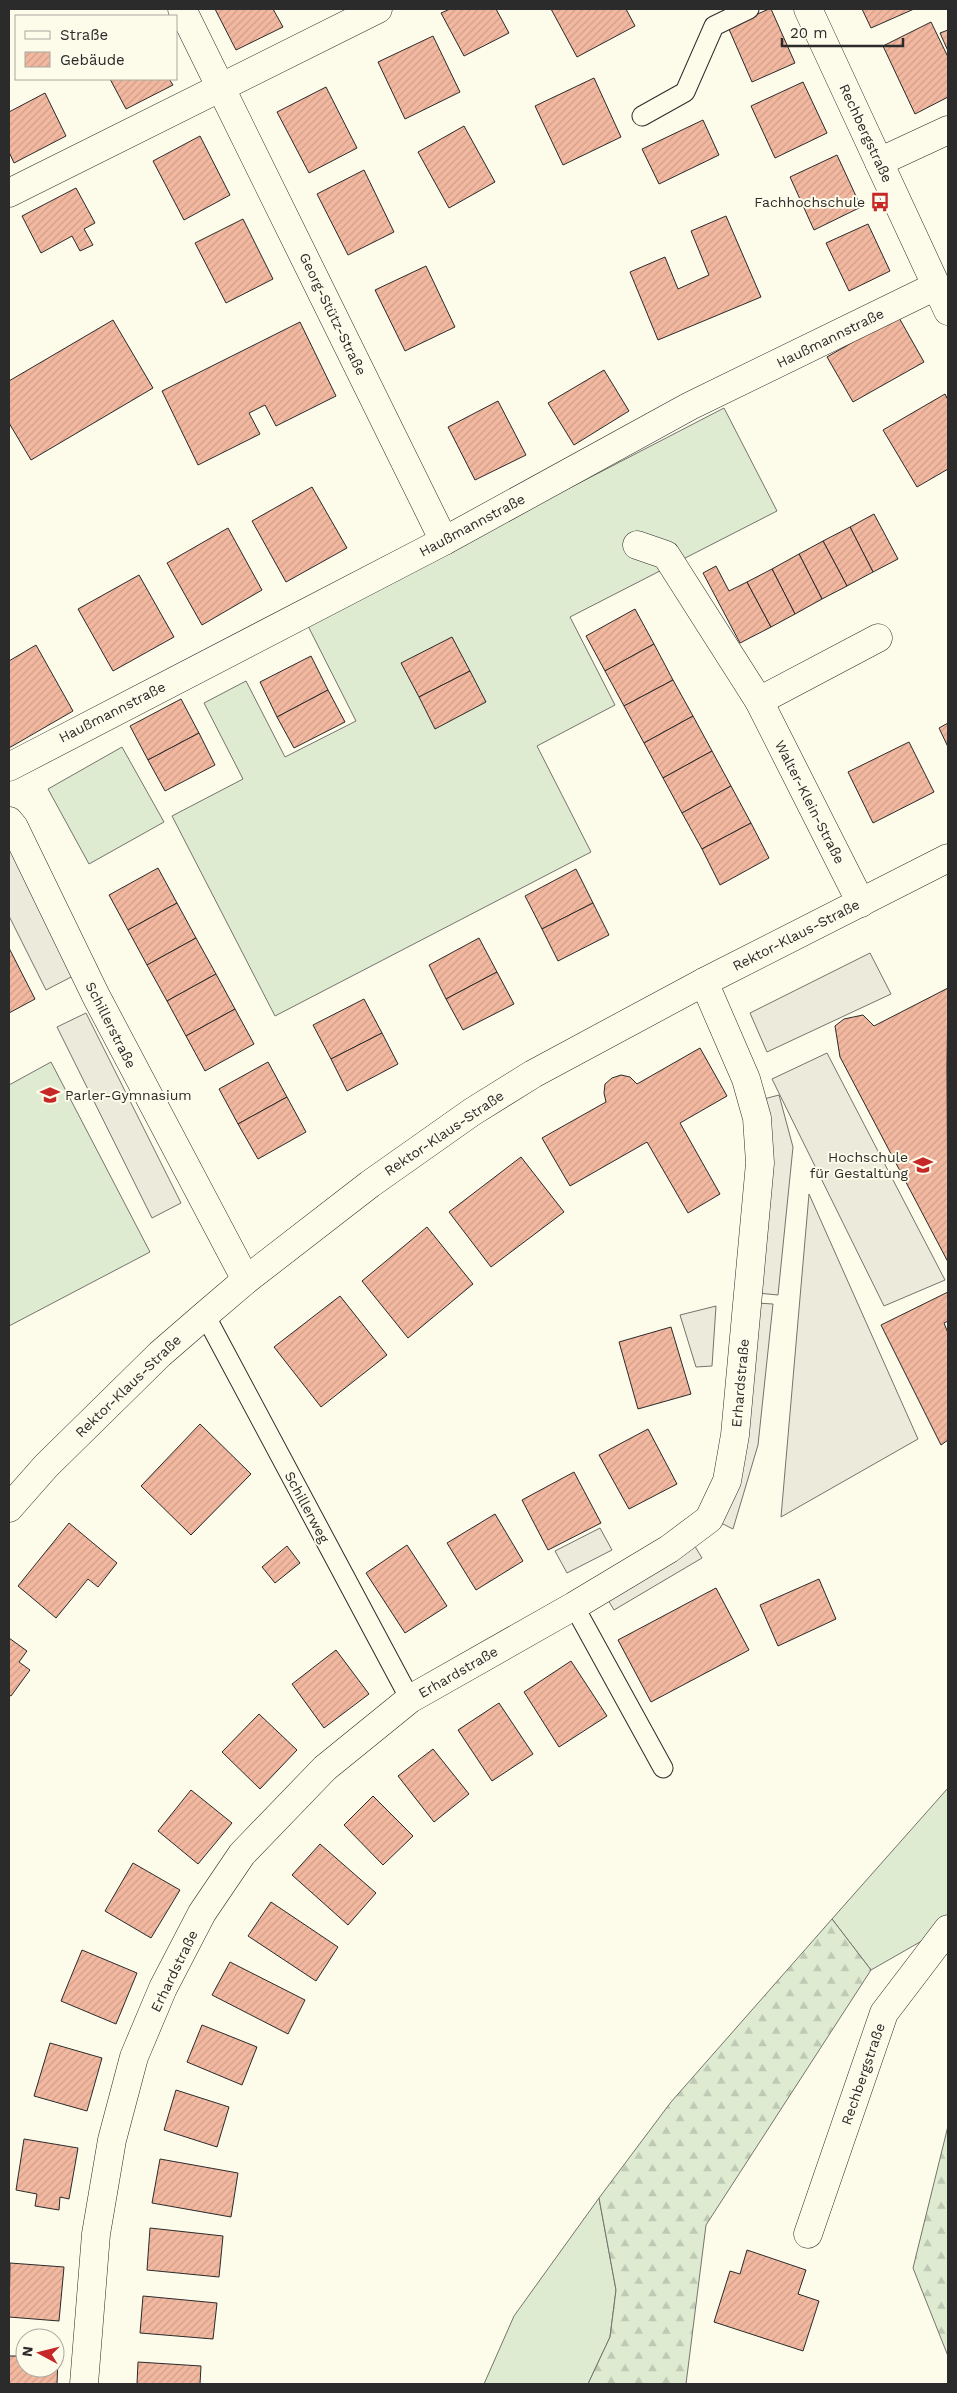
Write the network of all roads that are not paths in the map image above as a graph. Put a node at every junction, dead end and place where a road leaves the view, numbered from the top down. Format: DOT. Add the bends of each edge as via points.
graph roads {
  1 [pos="182,9"];
  2 [pos="378,9"];
  3 [pos="750,9"];
  4 [pos="808,9"];
  5 [pos="221,87"];
  6 [pos="642,116"];
  7 [pos="948,130"];
  8 [pos="880,162"];
  9 [pos="9,192"];
  10 [pos="936,286"];
  11 [pos="948,311"];
  12 [pos="444,541"];
  13 [pos="637,545"];
  14 [pos="878,638"];
  15 [pos="759,701"];
  16 [pos="9,768"];
  17 [pos="9,821"];
  18 [pos="948,858"];
  19 [pos="861,903"];
  20 [pos="704,982"];
  21 [pos="246,1280"];
  22 [pos="205,1314"];
  23 [pos="9,1508"];
  24 [pos="574,1606"];
  25 [pos="410,1699"];
  26 [pos="663,1768"];
  27 [pos="948,1929"];
  28 [pos="808,2234"];
  29 [pos="84,2384"];
  1 -- 5 [label="street, Georg-Stütz-Straße"];
  2 -- 5 [label="street"];
  3 -- 6 [label="lane" via="714,26 685,92"];
  4 -- 8 [label="street, Rechbergstraße"];
  5 -- 9 [label="street"];
  5 -- 12 [label="street, Georg-Stütz-Straße"];
  7 -- 8 [label="street"];
  8 -- 10 [label="street, Rechbergstraße"];
  10 -- 11 [label="street, Rechbergstraße"];
  10 -- 12 [label="street, Haußmannstraße" via="690,406"];
  12 -- 16 [label="street, Haußmannstraße"];
  13 -- 15 [label="street, Walter-Klein-Straße" via="666,555"];
  14 -- 15 [label="street"];
  15 -- 19 [label="street, Walter-Klein-Straße"];
  17 -- 21 [label="street, Schillerstraße" via="96,996"];
  18 -- 19 [label="street, Rektor-Klaus-Straße"];
  19 -- 20 [label="street, Rektor-Klaus-Straße"];
  20 -- 21 [label="street, Rektor-Klaus-Straße" via="533,1074 472,1112 370,1184"];
  20 -- 24 [label="street, Erhardstraße" via="746,1079 757,1118 760,1163 735,1435 727,1481 709,1519 669,1549"];
  21 -- 22 [label="street, Rektor-Klaus-Straße"];
  22 -- 23 [label="street, Rektor-Klaus-Straße" via="152,1361 46,1466"];
  22 -- 25 [label="lane, Schillerweg"];
  24 -- 25 [label="street, Erhardstraße"];
  24 -- 26 [label="lane"];
  25 -- 29 [label="street, Erhardstraße" via="325,1768 242,1854 202,1914 163,1988 134,2057 112,2140 96,2234"];
  27 -- 28 [label="street, Rechbergstraße" via="884,2013"];
}
